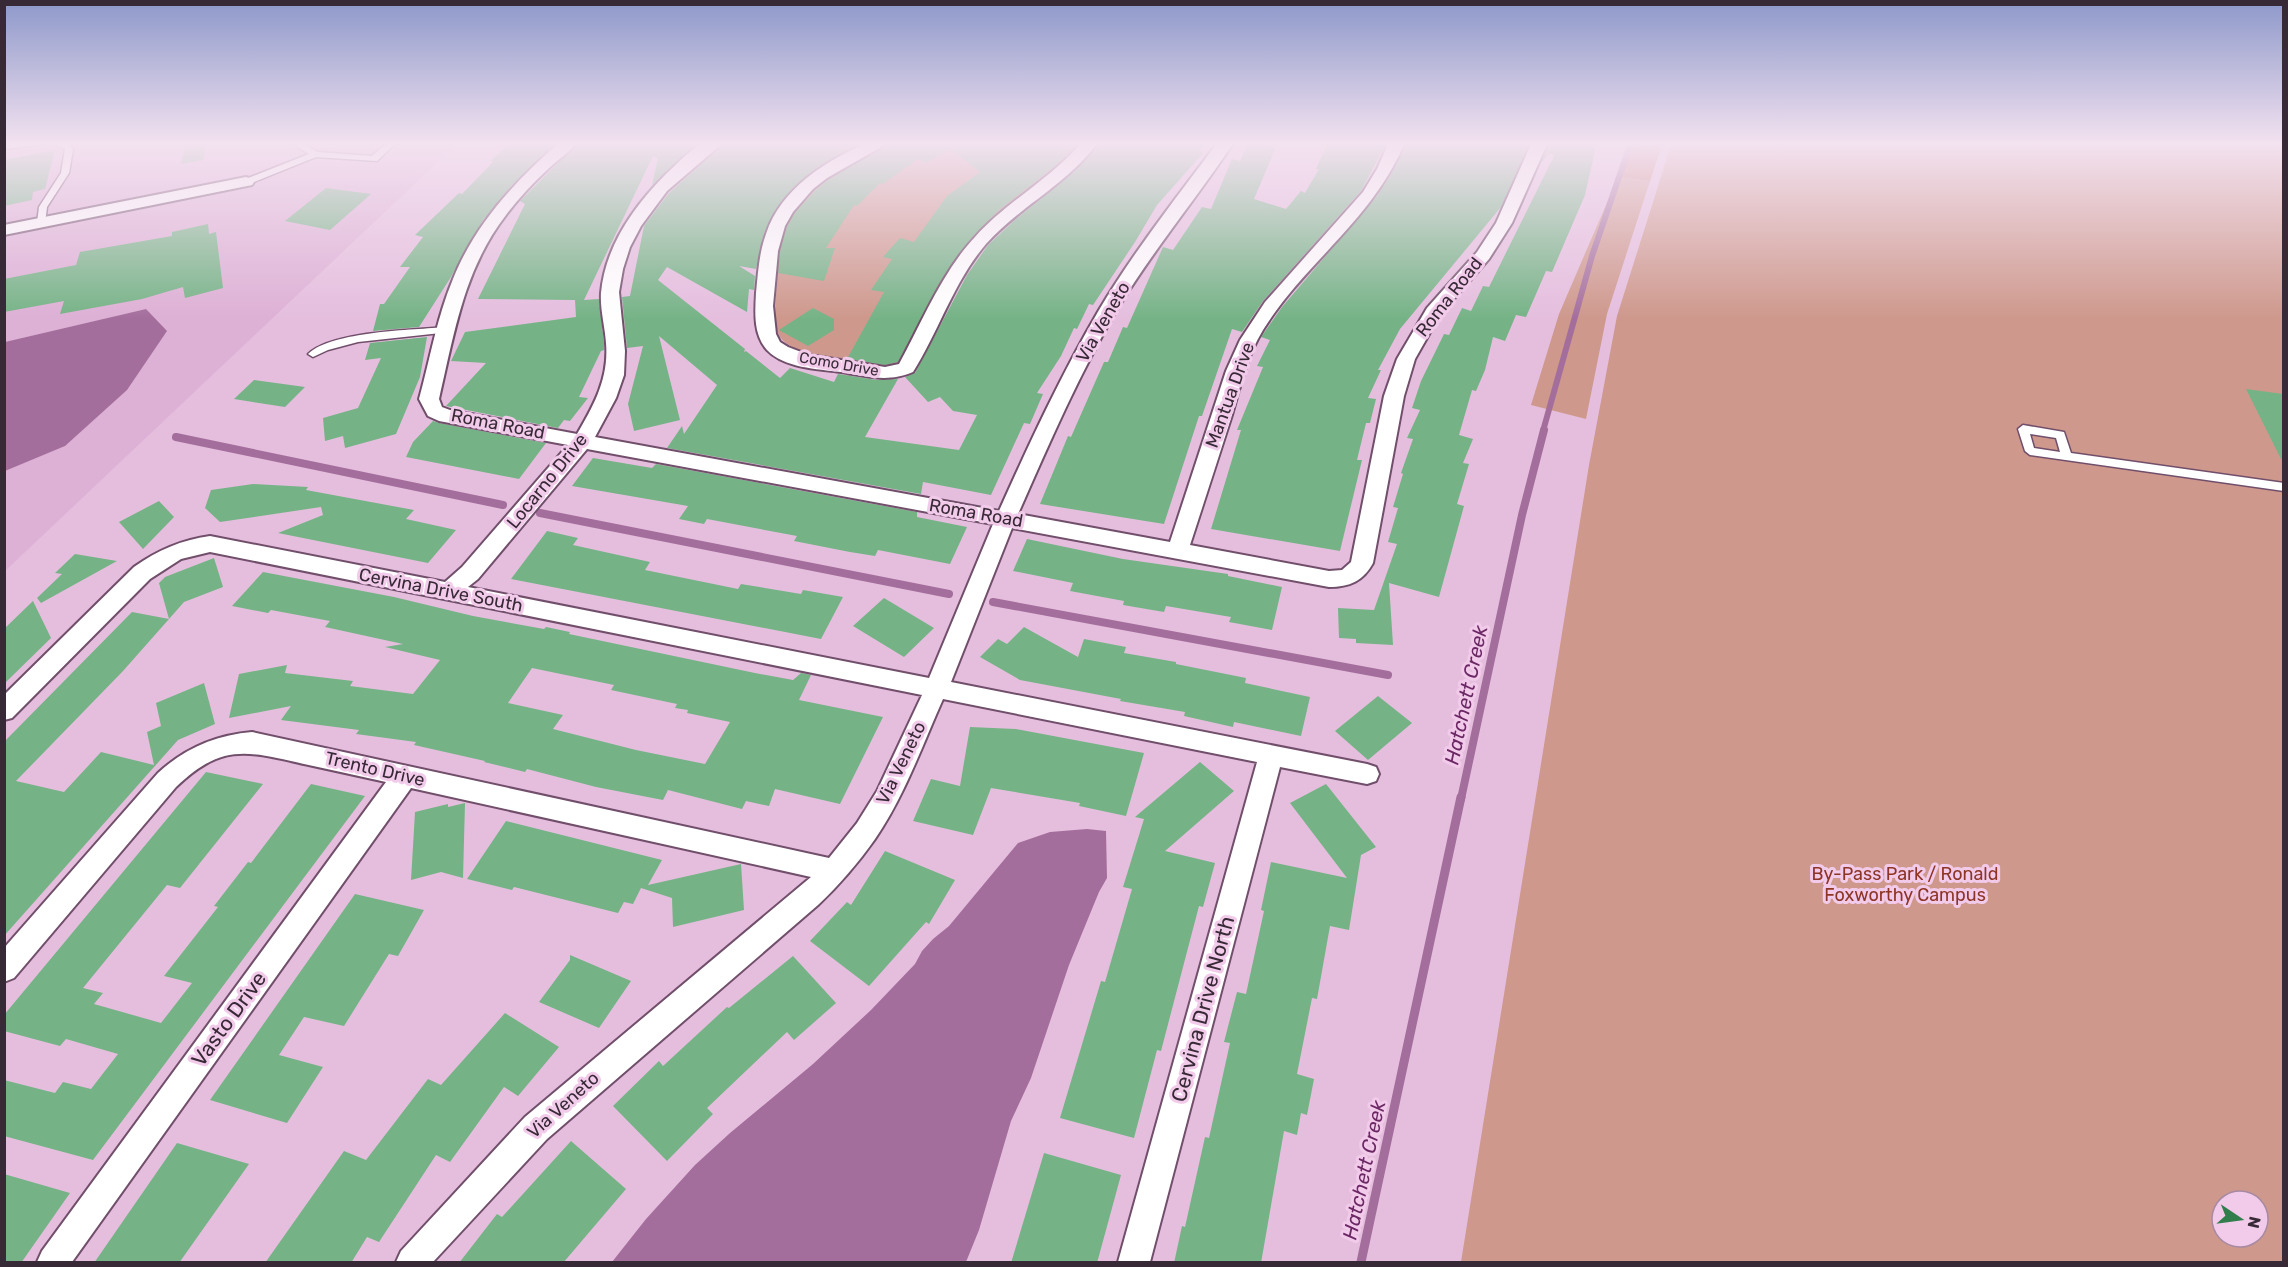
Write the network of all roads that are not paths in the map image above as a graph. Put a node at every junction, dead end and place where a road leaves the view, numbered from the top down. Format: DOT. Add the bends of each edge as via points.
graph roads {
  1 [pos="47,201"];
  2 [pos="150,201"];
  3 [pos="509,201"];
  4 [pos="651,201"];
  5 [pos="794,201"];
  6 [pos="1022,201"];
  7 [pos="1182,201"];
  8 [pos="1365,201"];
  9 [pos="1513,201"];
  10 [pos="41,223"];
  11 [pos="4,230"];
  12 [pos="447,330"];
  13 [pos="313,354"];
  14 [pos="583,440"];
  15 [pos="2067,456"];
  16 [pos="2283,487"];
  17 [pos="1005,518"];
  18 [pos="1178,549"];
  19 [pos="449,591"];
  20 [pos="937,687"];
  21 [pos="4,711"];
  22 [pos="1272,755"];
  23 [pos="1367,774"];
  24 [pos="405,776"];
  25 [pos="835,872"];
  26 [pos="4,969"];
  27 [pos="53,1263"];
  28 [pos="412,1263"];
  29 [pos="1134,1263"];
  1 -- 10 [label="lane"];
  2 -- 10 [label="street"];
  3 -- 12 [label="street, Roma Road" via="479,241"];
  4 -- 14 [label="street, Locarno Drive" via="637,219 616,266 610,294 616,359 613,382"];
  5 -- 6 [label="street, Como Drive" via="776,229 767,268 765,326 770,341 791,356 888,373 906,368 961,266 980,240"];
  7 -- 17 [label="street, Via Veneto" via="1109,308 1064,389"];
  8 -- 18 [label="street, Mantua Drive" via="1282,289 1253,332 1233,379"];
  9 -- 18 [label="street, Roma Road" via="1483,255 1432,312 1406,359 1397,383 1358,570 1351,576 1329,579"];
  10 -- 11 [label="street"];
  12 -- 13 [label="lane" via="339,343"];
  12 -- 14 [label="street, Roma Road" via="429,399 435,411"];
  14 -- 17 [label="street, Roma Road"];
  14 -- 19 [label="street, Locarno Drive" via="470,573"];
  15 -- 16 [label="lane"];
  17 -- 18 [label="street, Roma Road"];
  17 -- 20 [label="street, Via Veneto"];
  19 -- 20 [label="street, Cervina Drive South"];
  19 -- 21 [label="street, Cervina Drive South" via="210,544 191,546 159,559 142,573"];
  20 -- 22 [label="street"];
  20 -- 25 [label="street, Via Veneto" via="886,798"];
  22 -- 23 [label="street"];
  22 -- 29 [label="street, Cervina Drive North"];
  24 -- 25 [label="street, Trento Drive"];
  24 -- 26 [label="street, Trento Drive" via="252,742 235,742 202,753 167,780"];
  24 -- 27 [label="street, Vasto Drive"];
  25 -- 28 [label="street, Via Veneto" via="536,1128"];
}
